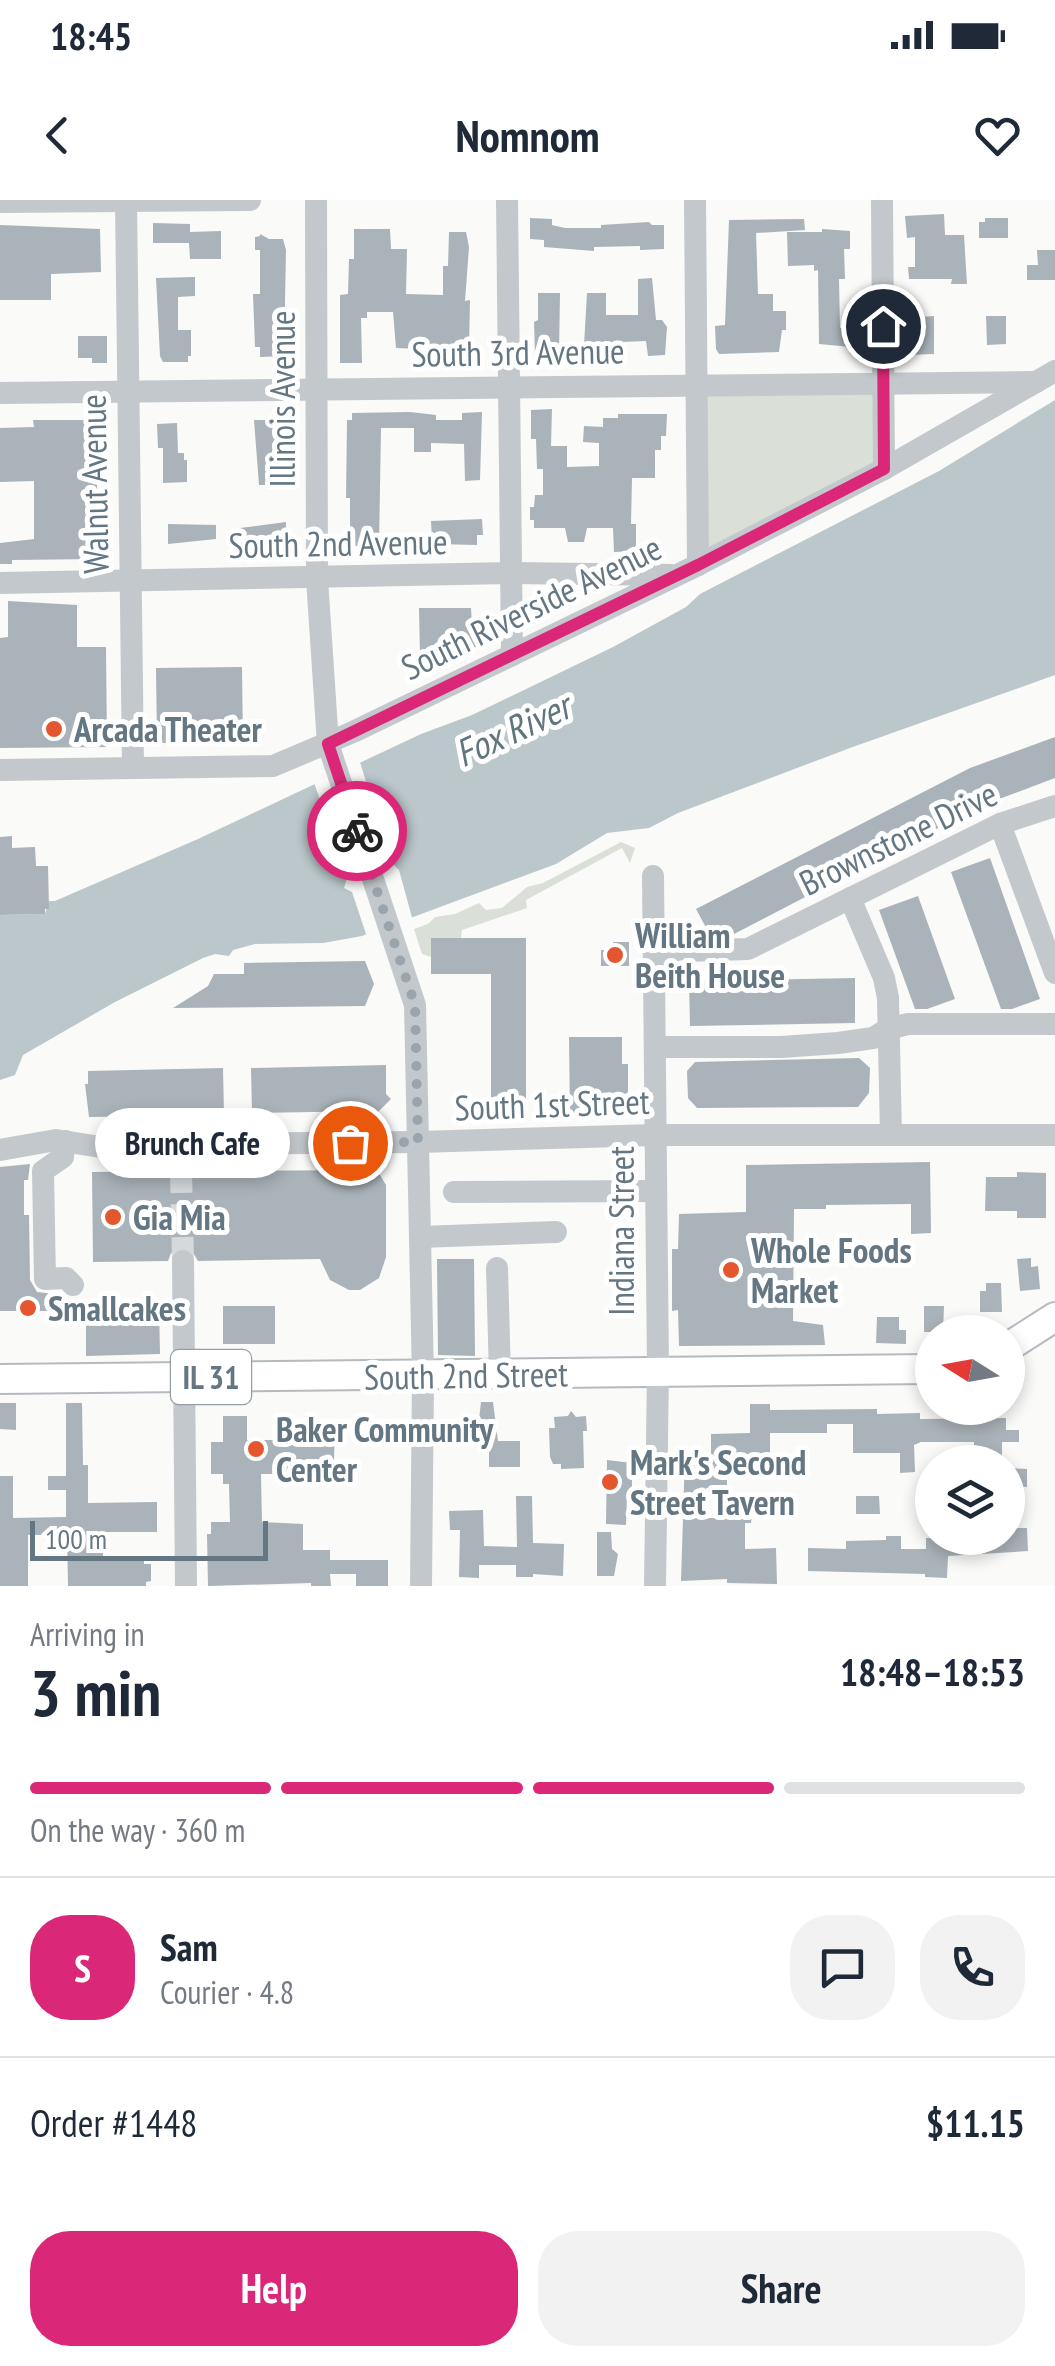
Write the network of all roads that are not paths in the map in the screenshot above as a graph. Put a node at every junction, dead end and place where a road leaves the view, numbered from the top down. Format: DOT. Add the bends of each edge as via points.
graph roads {
  1 [pos="250,200"];
  2 [pos="316,200"];
  3 [pos="507,200"];
  4 [pos="695,200"];
  5 [pos="882,200"];
  6 [pos="126,201"];
  7 [pos="0,202"];
  8 [pos="1046,377"];
  9 [pos="883,382"];
  10 [pos="696,384"];
  11 [pos="509,386"];
  12 [pos="318,391"];
  13 [pos="127,392"];
  14 [pos="0,393"];
  15 [pos="884,469"];
  16 [pos="688,570"];
  17 [pos="511,574"];
  18 [pos="317,579"];
  19 [pos="130,582"];
  20 [pos="0,583"];
  21 [pos="512,655"];
  22 [pos="328,744"];
  23 [pos="133,768"];
  24 [pos="0,770"];
  25 [pos="1055,806"];
  26 [pos="1000,824"];
  27 [pos="654,876"];
  28 [pos="850,898"];
  29 [pos="655,952"];
  30 [pos="1055,972"];
  31 [pos="1055,1024"];
  32 [pos="888,1029"];
  33 [pos="655,1046"];
  34 [pos="891,1135"];
  35 [pos="1055,1135"];
  36 [pos="655,1136"];
  37 [pos="65,1141"];
  38 [pos="418,1142"];
  39 [pos="0,1150"];
  40 [pos="656,1191"];
  41 [pos="454,1192"];
  42 [pos="556,1232"];
  43 [pos="420,1237"];
  44 [pos="183,1261"];
  45 [pos="497,1268"];
  46 [pos="73,1285"];
  47 [pos="1055,1317"];
  48 [pos="1025,1336"];
  49 [pos="915,1368"];
  50 [pos="658,1373"];
  51 [pos="500,1376"];
  52 [pos="185,1377"];
  53 [pos="422,1377"];
  54 [pos="0,1379"];
  55 [pos="186,1586"];
  56 [pos="422,1586"];
  57 [pos="655,1586"];
  1 -- 6 [label="street"];
  2 -- 12 [label="street, Illinois Avenue"];
  3 -- 11 [label="street"];
  4 -- 10 [label="street"];
  5 -- 9 [label="street"];
  6 -- 7 [label="street"];
  6 -- 13 [label="street, Walnut Avenue"];
  8 -- 9 [label="street, South 3rd Avenue"];
  8 -- 15 [label="street, South Riverside Avenue"];
  9 -- 10 [label="street, South 3rd Avenue"];
  9 -- 15 [label="street"];
  10 -- 11 [label="street, South 3rd Avenue"];
  10 -- 16 [label="street"];
  11 -- 12 [label="street, South 3rd Avenue"];
  11 -- 17 [label="street"];
  12 -- 13 [label="street, South 3rd Avenue"];
  12 -- 18 [label="street, Illinois Avenue"];
  13 -- 14 [label="street, South 3rd Avenue"];
  13 -- 19 [label="street, Walnut Avenue"];
  15 -- 16 [label="street, South Riverside Avenue"];
  16 -- 17 [label="street, South 2nd Avenue"];
  16 -- 21 [label="street, South Riverside Avenue"];
  17 -- 18 [label="street, South 2nd Avenue"];
  17 -- 21 [label="street"];
  18 -- 19 [label="street, South 2nd Avenue"];
  18 -- 22 [label="street, Illinois Avenue"];
  19 -- 20 [label="street, South 2nd Avenue"];
  19 -- 23 [label="street, Walnut Avenue"];
  21 -- 22 [label="street, South Riverside Avenue"];
  22 -- 23 [label="street, South Riverside Avenue" via="272,766"];
  22 -- 38 [label="street, Illinois Avenue" via="415,1005"];
  23 -- 24 [label="street, South Riverside Avenue"];
  25 -- 26 [label="street, Brownstone Drive"];
  26 -- 28 [label="street, Brownstone Drive"];
  26 -- 30 [label="street"];
  27 -- 29 [label="street, Indiana Street"];
  28 -- 29 [label="street, Brownstone Drive" via="748,949"];
  28 -- 32 [label="street" via="884,978"];
  29 -- 33 [label="street, Indiana Street"];
  31 -- 32 [label="street"];
  32 -- 33 [label="street" via="872,1038 819,1045"];
  32 -- 34 [label="street"];
  33 -- 36 [label="street, Indiana Street"];
  34 -- 35 [label="street, South 1st Street"];
  34 -- 36 [label="street, South 1st Street"];
  36 -- 38 [label="street, South 1st Street"];
  36 -- 40 [label="street, Indiana Street"];
  37 -- 38 [label="street, South 1st Street" via="125,1146 162,1140 184,1162 192,1146 205,1144"];
  37 -- 39 [label="street, South 1st Street"];
  37 -- 46 [label="street" via="63,1157 43,1171 45,1279 66,1278"];
  38 -- 43 [label="street, Illinois Avenue"];
  40 -- 41 [label="street"];
  40 -- 50 [label="street, Indiana Street"];
  42 -- 43 [label="street"];
  43 -- 53 [label="street, Illinois Avenue"];
  44 -- 52 [label="street"];
  45 -- 51 [label="street"];
  47 -- 48 [label="main road"];
  49 -- 50 [label="main road, South 2nd Street / IL 31"];
  50 -- 51 [label="main road, South 2nd Street / IL 31"];
  50 -- 57 [label="street, Indiana Street"];
  51 -- 53 [label="main road, South 2nd Street / IL 31"];
  52 -- 53 [label="main road, South 2nd Street / IL 31"];
  52 -- 54 [label="main road, South 2nd Street / IL 31"];
  52 -- 55 [label="street"];
  53 -- 56 [label="street, Illinois Avenue"];
}
